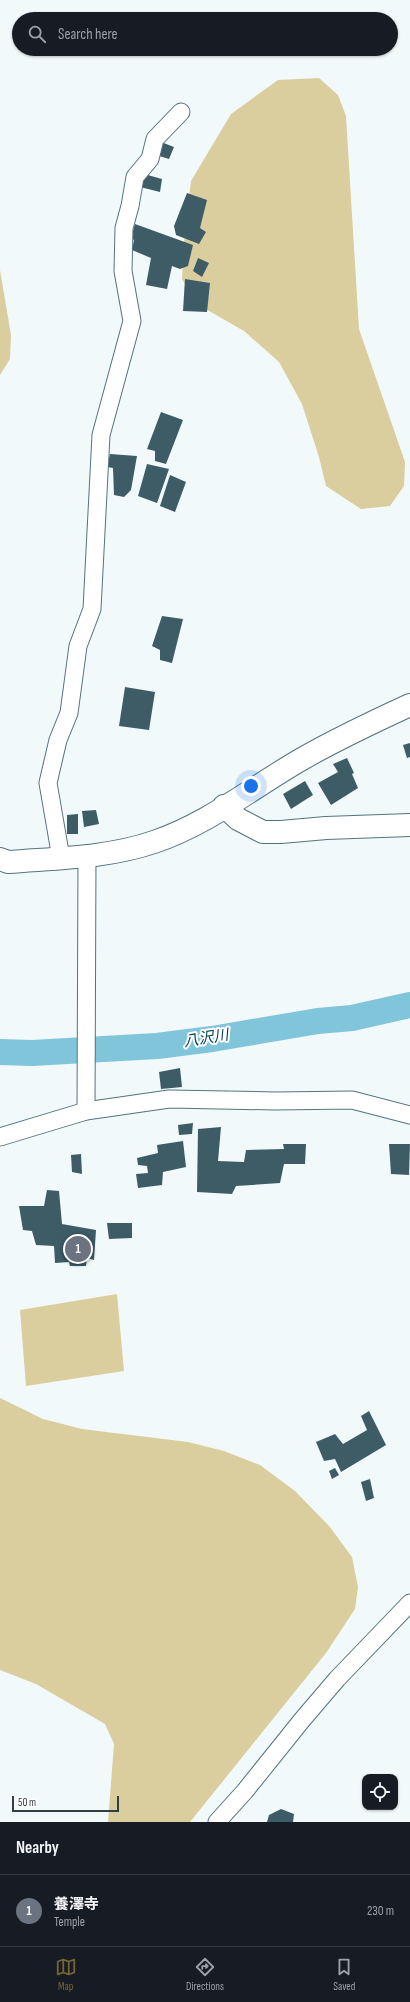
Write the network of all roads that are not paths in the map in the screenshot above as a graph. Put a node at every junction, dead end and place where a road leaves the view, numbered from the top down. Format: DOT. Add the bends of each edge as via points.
graph roads {
  1 [pos="181,112"];
  2 [pos="410,705"];
  3 [pos="224,806"];
  4 [pos="410,826"];
  5 [pos="87,856"];
  6 [pos="61,858"];
  7 [pos="0,860"];
  8 [pos="86,1111"];
  9 [pos="410,1115"];
  10 [pos="0,1137"];
  11 [pos="410,1603"];
  12 [pos="217,1822"];
  1 -- 6 [label="street" via="155,140 150,159 135,177 124,228 123,271 132,321 101,435 92,609 78,646 69,713 58,740 48,783"];
  2 -- 3 [label="street" via="302,759"];
  3 -- 4 [label="street" via="238,819 263,832"];
  3 -- 5 [label="street" via="202,820 155,842 122,852"];
  5 -- 6 [label="street"];
  5 -- 8 [label="street"];
  6 -- 7 [label="street" via="8,862"];
  8 -- 9 [label="street" via="169,1099 352,1100"];
  8 -- 10 [label="street"];
  11 -- 12 [label="street" via="327,1691"];
}
